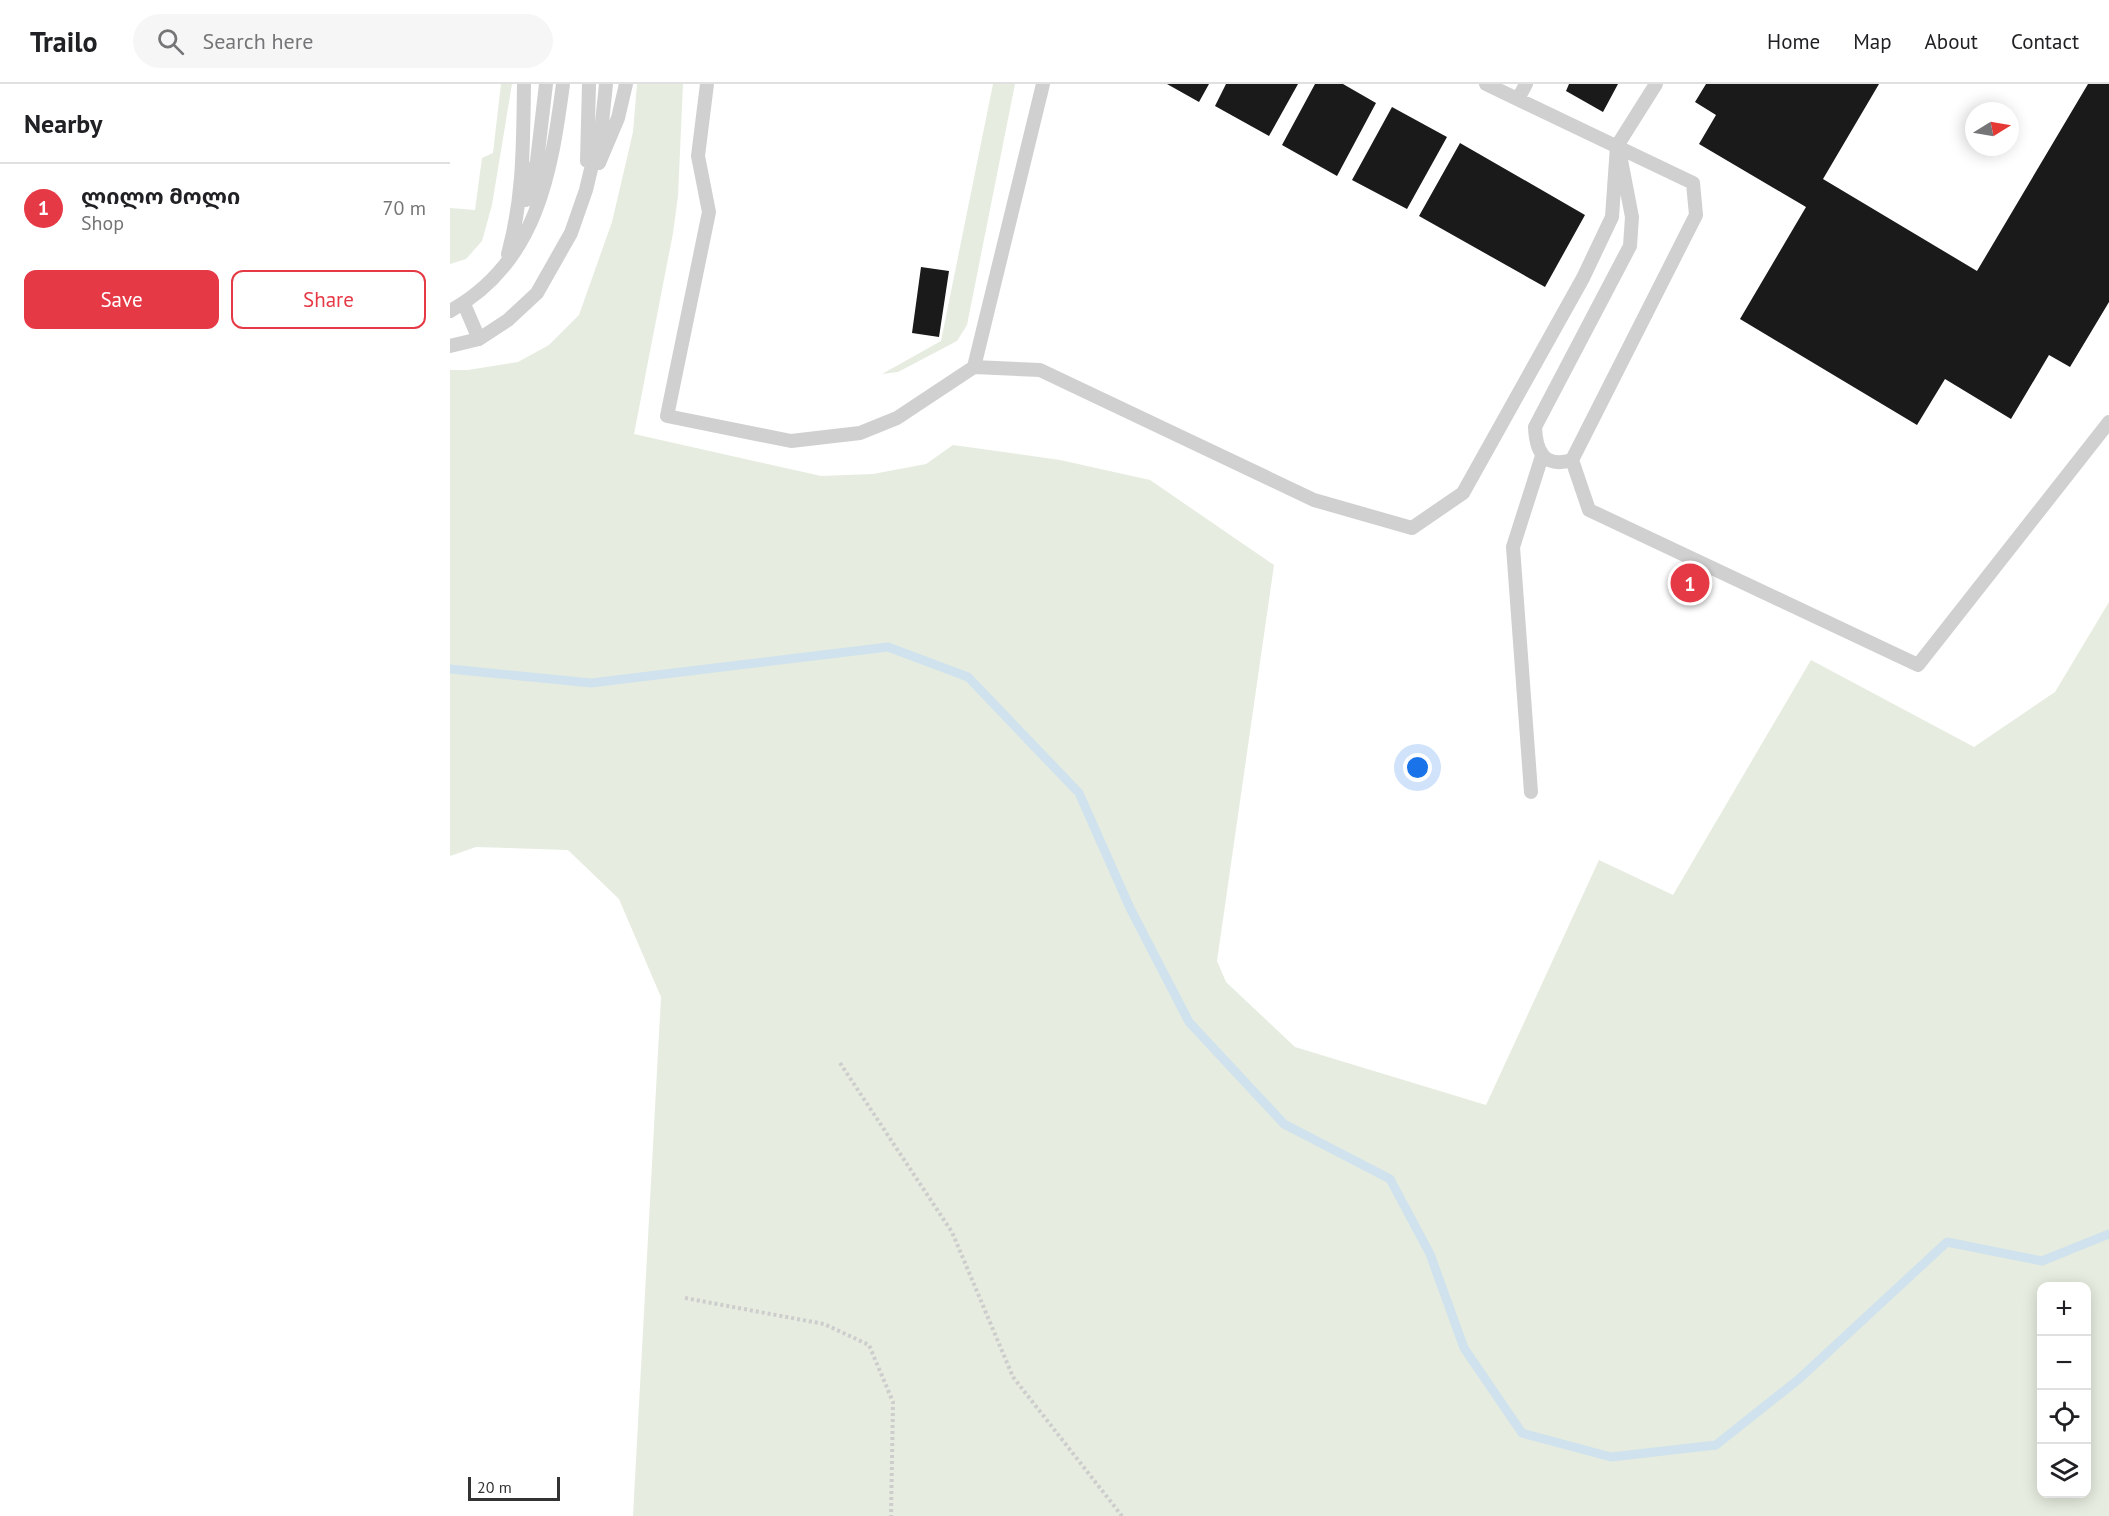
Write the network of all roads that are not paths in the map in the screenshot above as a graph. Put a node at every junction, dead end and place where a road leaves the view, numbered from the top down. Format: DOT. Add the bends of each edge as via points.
graph roads {
  1 [pos="524,84"];
  2 [pos="546,84"];
  3 [pos="563,84"];
  4 [pos="589,84"];
  5 [pos="606,84"];
  6 [pos="626,84"];
  7 [pos="707,84"];
  8 [pos="1043,84"];
  9 [pos="1486,84"];
  10 [pos="1526,84"];
  11 [pos="1656,84"];
  12 [pos="1518,99"];
  13 [pos="1617,146"];
  14 [pos="586,190"];
  15 [pos="517,222"];
  16 [pos="504,268"];
  17 [pos="464,304"];
  18 [pos="450,311"];
  19 [pos="479,339"];
  20 [pos="450,346"];
  21 [pos="974,368"];
  22 [pos="2109,422"];
  23 [pos="1542,456"];
  24 [pos="1572,460"];
  25 [pos="1531,792"];
  1 -- 15 [label="lane" via="523,174"];
  2 -- 15 [label="lane" via="537,161"];
  3 -- 16 [label="lane" via="546,186 526,235"];
  4 -- 14 [label="lane"];
  5 -- 14 [label="lane" via="602,123"];
  6 -- 14 [label="lane" via="609,142"];
  7 -- 21 [label="lane" via="698,156 709,212 667,416 791,441 860,433 897,418"];
  8 -- 21 [label="lane"];
  9 -- 12 [label="lane"];
  10 -- 12 [label="lane"];
  11 -- 13 [label="lane"];
  12 -- 13 [label="lane"];
  13 -- 21 [label="lane" via="1612,217 1583,278 1462,493 1412,528 1314,500 1041,370"];
  13 -- 23 [label="lane" via="1632,217 1630,246 1535,427"];
  13 -- 24 [label="lane" via="1693,183 1696,215"];
  14 -- 19 [label="lane" via="571,233 537,293 508,320"];
  15 -- 16 [label="lane"];
  16 -- 17 [label="lane"];
  17 -- 18 [label="lane"];
  17 -- 19 [label="lane"];
  19 -- 20 [label="lane"];
  22 -- 24 [label="lane" via="1918,664 1589,510"];
  23 -- 24 [label="lane" via="1552,462"];
  23 -- 25 [label="lane" via="1513,547"];
}
